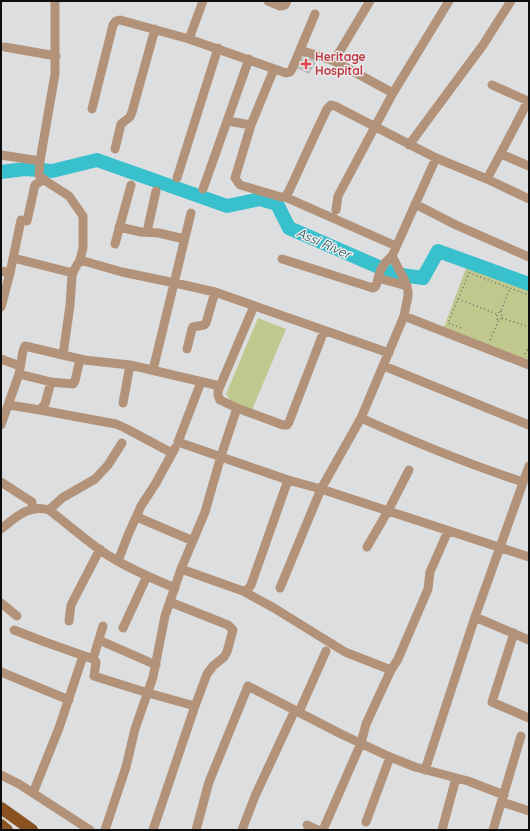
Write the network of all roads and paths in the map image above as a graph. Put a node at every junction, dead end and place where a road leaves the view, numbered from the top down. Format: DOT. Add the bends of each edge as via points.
graph roads {
  1 [pos="55,1"];
  2 [pos="203,1"];
  3 [pos="268,1"];
  4 [pos="287,1"];
  5 [pos="370,1"];
  6 [pos="449,1"];
  7 [pos="511,1"];
  8 [pos="315,14"];
  9 [pos="154,29"];
  10 [pos="189,39"];
  11 [pos="5,47"];
  12 [pos="218,48"];
  13 [pos="300,50"];
  14 [pos="56,56"];
  15 [pos="249,59"];
  16 [pos="334,61"];
  17 [pos="274,69"];
  18 [pos="492,84"];
  19 [pos="393,93"];
  20 [pos="528,101"];
  21 [pos="92,109"];
  22 [pos="228,121"];
  23 [pos="251,125"];
  24 [pos="375,127"];
  25 [pos="409,145"];
  26 [pos="115,149"];
  27 [pos="501,154"];
  28 [pos="1,155"];
  29 [pos="436,158"];
  30 [pos="40,162"];
  31 [pos="529,166"];
  32 [pos="42,177"];
  33 [pos="177,178"];
  34 [pos="487,178"];
  35 [pos="131,185"];
  36 [pos="203,189"];
  37 [pos="156,191"];
  38 [pos="285,197"];
  39 [pos="529,199"];
  40 [pos="415,204"];
  41 [pos="336,210"];
  42 [pos="191,213"];
  43 [pos="119,227"];
  44 [pos="147,232"];
  45 [pos="184,239"];
  46 [pos="115,244"];
  47 [pos="396,246"];
  48 [pos="529,257"];
  49 [pos="13,258"];
  50 [pos="282,259"];
  51 [pos="80,260"];
  52 [pos="393,260"];
  53 [pos="5,272"];
  54 [pos="73,273"];
  55 [pos="378,276"];
  56 [pos="175,283"];
  57 [pos="406,284"];
  58 [pos="510,288"];
  59 [pos="215,292"];
  60 [pos="529,295"];
  61 [pos="458,299"];
  62 [pos="254,306"];
  63 [pos="1,307"];
  64 [pos="501,311"];
  65 [pos="497,314"];
  66 [pos="404,316"];
  67 [pos="502,318"];
  68 [pos="499,320"];
  69 [pos="529,327"];
  70 [pos="461,329"];
  71 [pos="324,331"];
  72 [pos="490,340"];
  73 [pos="529,348"];
  74 [pos="187,349"];
  75 [pos="519,352"];
  76 [pos="389,353"];
  77 [pos="63,355"];
  78 [pos="1,359"];
  79 [pos="80,359"];
  80 [pos="130,365"];
  81 [pos="384,366"];
  82 [pos="529,366"];
  83 [pos="20,370"];
  84 [pos="153,370"];
  85 [pos="51,382"];
  86 [pos="201,382"];
  87 [pos="220,386"];
  88 [pos="123,403"];
  89 [pos="9,405"];
  90 [pos="237,408"];
  91 [pos="40,410"];
  92 [pos="361,418"];
  93 [pos="1,425"];
  94 [pos="529,426"];
  95 [pos="178,442"];
  96 [pos="122,444"];
  97 [pos="172,453"];
  98 [pos="221,456"];
  99 [pos="529,466"];
  100 [pos="409,470"];
  101 [pos="288,480"];
  102 [pos="1,482"];
  103 [pos="523,482"];
  104 [pos="321,489"];
  105 [pos="32,508"];
  106 [pos="49,510"];
  107 [pos="388,511"];
  108 [pos="137,517"];
  109 [pos="1,528"];
  110 [pos="448,531"];
  111 [pos="192,541"];
  112 [pos="368,547"];
  113 [pos="499,547"];
  114 [pos="100,550"];
  115 [pos="529,557"];
  116 [pos="118,561"];
  117 [pos="181,569"];
  118 [pos="147,576"];
  119 [pos="175,588"];
  120 [pos="280,588"];
  121 [pos="243,591"];
  122 [pos="170,602"];
  123 [pos="1,603"];
  124 [pos="17,616"];
  125 [pos="475,617"];
  126 [pos="69,621"];
  127 [pos="103,626"];
  128 [pos="123,628"];
  129 [pos="14,630"];
  130 [pos="514,633"];
  131 [pos="99,640"];
  132 [pos="529,640"];
  133 [pos="326,651"];
  134 [pos="83,656"];
  135 [pos="93,659"];
  136 [pos="156,665"];
  137 [pos="390,670"];
  138 [pos="1,672"];
  139 [pos="148,694"];
  140 [pos="69,700"];
  141 [pos="195,706"];
  142 [pos="297,711"];
  143 [pos="529,718"];
  144 [pos="521,736"];
  145 [pos="361,743"];
  146 [pos="390,757"];
  147 [pos="425,770"];
  148 [pos="1,775"];
  149 [pos="456,778"];
  150 [pos="33,793"];
  151 [pos="503,798"];
  152 [pos="1,808"];
  153 [pos="529,811"];
  154 [pos="366,822"];
  155 [pos="1,825"];
  156 [pos="307,825"];
  157 [pos="7,830"];
  158 [pos="32,830"];
  159 [pos="90,830"];
  160 [pos="105,830"];
  161 [pos="153,830"];
  162 [pos="196,830"];
  163 [pos="242,830"];
  164 [pos="318,830"];
  165 [pos="323,830"];
  166 [pos="442,830"];
  167 [pos="493,830"];
  1 -- 14 [label="street"];
  2 -- 10 [label="street"];
  3 -- 4 [label="street" via="280,6 285,5"];
  5 -- 16 [label="street"];
  6 -- 19 [label="street"];
  7 -- 25 [label="street" via="483,45"];
  8 -- 13 [label="street"];
  9 -- 10 [label="street"];
  9 -- 21 [label="street" via="116,21"];
  9 -- 26 [label="street" via="132,112 121,124"];
  10 -- 12 [label="street"];
  11 -- 14 [label="street"];
  12 -- 15 [label="street"];
  12 -- 33 [label="street"];
  13 -- 16 [label="street"];
  13 -- 17 [label="street" via="290,72"];
  14 -- 30 [label="street" via="53,91"];
  15 -- 17 [label="street"];
  15 -- 22 [label="street"];
  16 -- 19 [label="street"];
  17 -- 23 [label="street"];
  18 -- 20 [label="street"];
  19 -- 24 [label="street"];
  20 -- 27 [label="street"];
  22 -- 23 [label="street"];
  22 -- 36 [label="street"];
  23 -- 38 [label="street" via="235,178 240,185"];
  24 -- 25 [label="street"];
  24 -- 38 [label="street" via="331,105"];
  24 -- 41 [label="street" via="338,196"];
  25 -- 29 [label="street"];
  27 -- 31 [label="street"];
  27 -- 34 [label="street"];
  28 -- 30 [label="street"];
  29 -- 34 [label="street"];
  29 -- 40 [label="street"];
  30 -- 32 [label="street"];
  32 -- 49 [label="street" via="36,185"];
  32 -- 51 [label="street" via="69,196 82,212 83,248"];
  34 -- 39 [label="street"];
  35 -- 43 [label="street"];
  37 -- 44 [label="street"];
  38 -- 47 [label="street"];
  40 -- 47 [label="street"];
  40 -- 48 [label="street"];
  42 -- 45 [label="street"];
  43 -- 44 [label="street"];
  43 -- 46 [label="street"];
  44 -- 45 [label="street"];
  45 -- 56 [label="street"];
  47 -- 52 [label="street"];
  49 -- 53 [label="street"];
  49 -- 54 [label="street"];
  50 -- 55 [label="street" via="373,288 377,285"];
  51 -- 54 [label="street"];
  51 -- 56 [label="street"];
  52 -- 55 [label="street" via="384,264"];
  52 -- 57 [label="street"];
  53 -- 63 [label="street"];
  54 -- 77 [label="street"];
  55 -- 57 [label="street"];
  56 -- 59 [label="street"];
  56 -- 84 [label="street"];
  57 -- 66 [label="street" via="408,296"];
  58 -- 60 [label="path"];
  58 -- 61 [label="path" via="468,273"];
  58 -- 64 [label="path"];
  59 -- 62 [label="street"];
  59 -- 74 [label="street" via="206,323 192,329"];
  61 -- 65 [label="path"];
  61 -- 70 [label="path" via="448,323"];
  62 -- 71 [label="street"];
  62 -- 87 [label="street"];
  64 -- 65 [label="path"];
  64 -- 67 [label="path"];
  65 -- 68 [label="path"];
  66 -- 76 [label="street"];
  66 -- 82 [label="street"];
  67 -- 68 [label="path"];
  67 -- 69 [label="path"];
  68 -- 72 [label="path"];
  71 -- 76 [label="street"];
  71 -- 90 [label="street" via="287,425"];
  73 -- 75 [label="path" via="526,355"];
  76 -- 81 [label="street"];
  77 -- 79 [label="street"];
  77 -- 83 [label="street" via="25,346"];
  78 -- 83 [label="street"];
  79 -- 80 [label="street"];
  79 -- 85 [label="street" via="73,384"];
  80 -- 84 [label="street"];
  80 -- 88 [label="street"];
  81 -- 92 [label="street"];
  81 -- 94 [label="street"];
  83 -- 85 [label="street"];
  83 -- 89 [label="street"];
  84 -- 86 [label="street"];
  85 -- 91 [label="street" via="45,404"];
  86 -- 87 [label="street"];
  86 -- 95 [label="street"];
  87 -- 90 [label="street" via="220,400"];
  89 -- 91 [label="street"];
  89 -- 93 [label="street"];
  90 -- 98 [label="street"];
  91 -- 97 [label="street" via="116,424"];
  92 -- 103 [label="street" via="432,449"];
  92 -- 104 [label="street"];
  95 -- 97 [label="street"];
  95 -- 98 [label="street"];
  96 -- 106 [label="street" via="95,479 62,498"];
  97 -- 108 [label="street"];
  98 -- 101 [label="street"];
  98 -- 111 [label="street" via="205,512"];
  99 -- 103 [label="street"];
  100 -- 107 [label="street"];
  101 -- 104 [label="street"];
  101 -- 121 [label="street" via="251,585"];
  102 -- 105 [label="street" via="32,502"];
  103 -- 113 [label="street"];
  104 -- 107 [label="street"];
  104 -- 120 [label="street"];
  105 -- 106 [label="street"];
  105 -- 109 [label="street"];
  106 -- 114 [label="street"];
  107 -- 110 [label="street"];
  107 -- 112 [label="street"];
  108 -- 111 [label="street"];
  108 -- 116 [label="street"];
  110 -- 113 [label="street"];
  110 -- 137 [label="street" via="430,572 428,588 398,659"];
  111 -- 117 [label="street"];
  113 -- 115 [label="street"];
  113 -- 125 [label="street"];
  114 -- 116 [label="street"];
  114 -- 126 [label="street" via="71,605"];
  116 -- 118 [label="street"];
  117 -- 119 [label="street"];
  117 -- 121 [label="street"];
  118 -- 119 [label="street"];
  118 -- 128 [label="street"];
  119 -- 122 [label="street"];
  121 -- 137 [label="street" via="345,652"];
  122 -- 136 [label="street"];
  122 -- 141 [label="street" via="228,625 232,630 227,652 207,674"];
  123 -- 124 [label="street"];
  125 -- 130 [label="street"];
  125 -- 147 [label="street"];
  127 -- 131 [label="street"];
  129 -- 134 [label="street"];
  130 -- 132 [label="street"];
  130 -- 143 [label="street" via="492,702"];
  131 -- 135 [label="street"];
  131 -- 136 [label="street"];
  133 -- 142 [label="street"];
  134 -- 135 [label="street"];
  134 -- 140 [label="street"];
  135 -- 139 [label="street" via="96,662 94,676"];
  136 -- 139 [label="street"];
  137 -- 145 [label="street" via="366,724"];
  138 -- 140 [label="street"];
  139 -- 141 [label="street"];
  139 -- 160 [label="street"];
  140 -- 150 [label="street"];
  141 -- 161 [label="street"];
  142 -- 145 [label="street"];
  142 -- 162 [label="street" via="248,686 209,782"];
  142 -- 163 [label="street" via="255,796"];
  144 -- 151 [label="street"];
  145 -- 146 [label="street"];
  145 -- 165 [label="street"];
  146 -- 147 [label="street"];
  146 -- 154 [label="street"];
  147 -- 149 [label="street"];
  148 -- 150 [label="street"];
  149 -- 151 [label="street"];
  149 -- 166 [label="street"];
  150 -- 159 [label="street"];
  151 -- 153 [label="street"];
  151 -- 167 [label="street"];
  152 -- 158 [label="main road"];
  155 -- 157 [label="main road"];
  156 -- 164 [label="street"];
}
